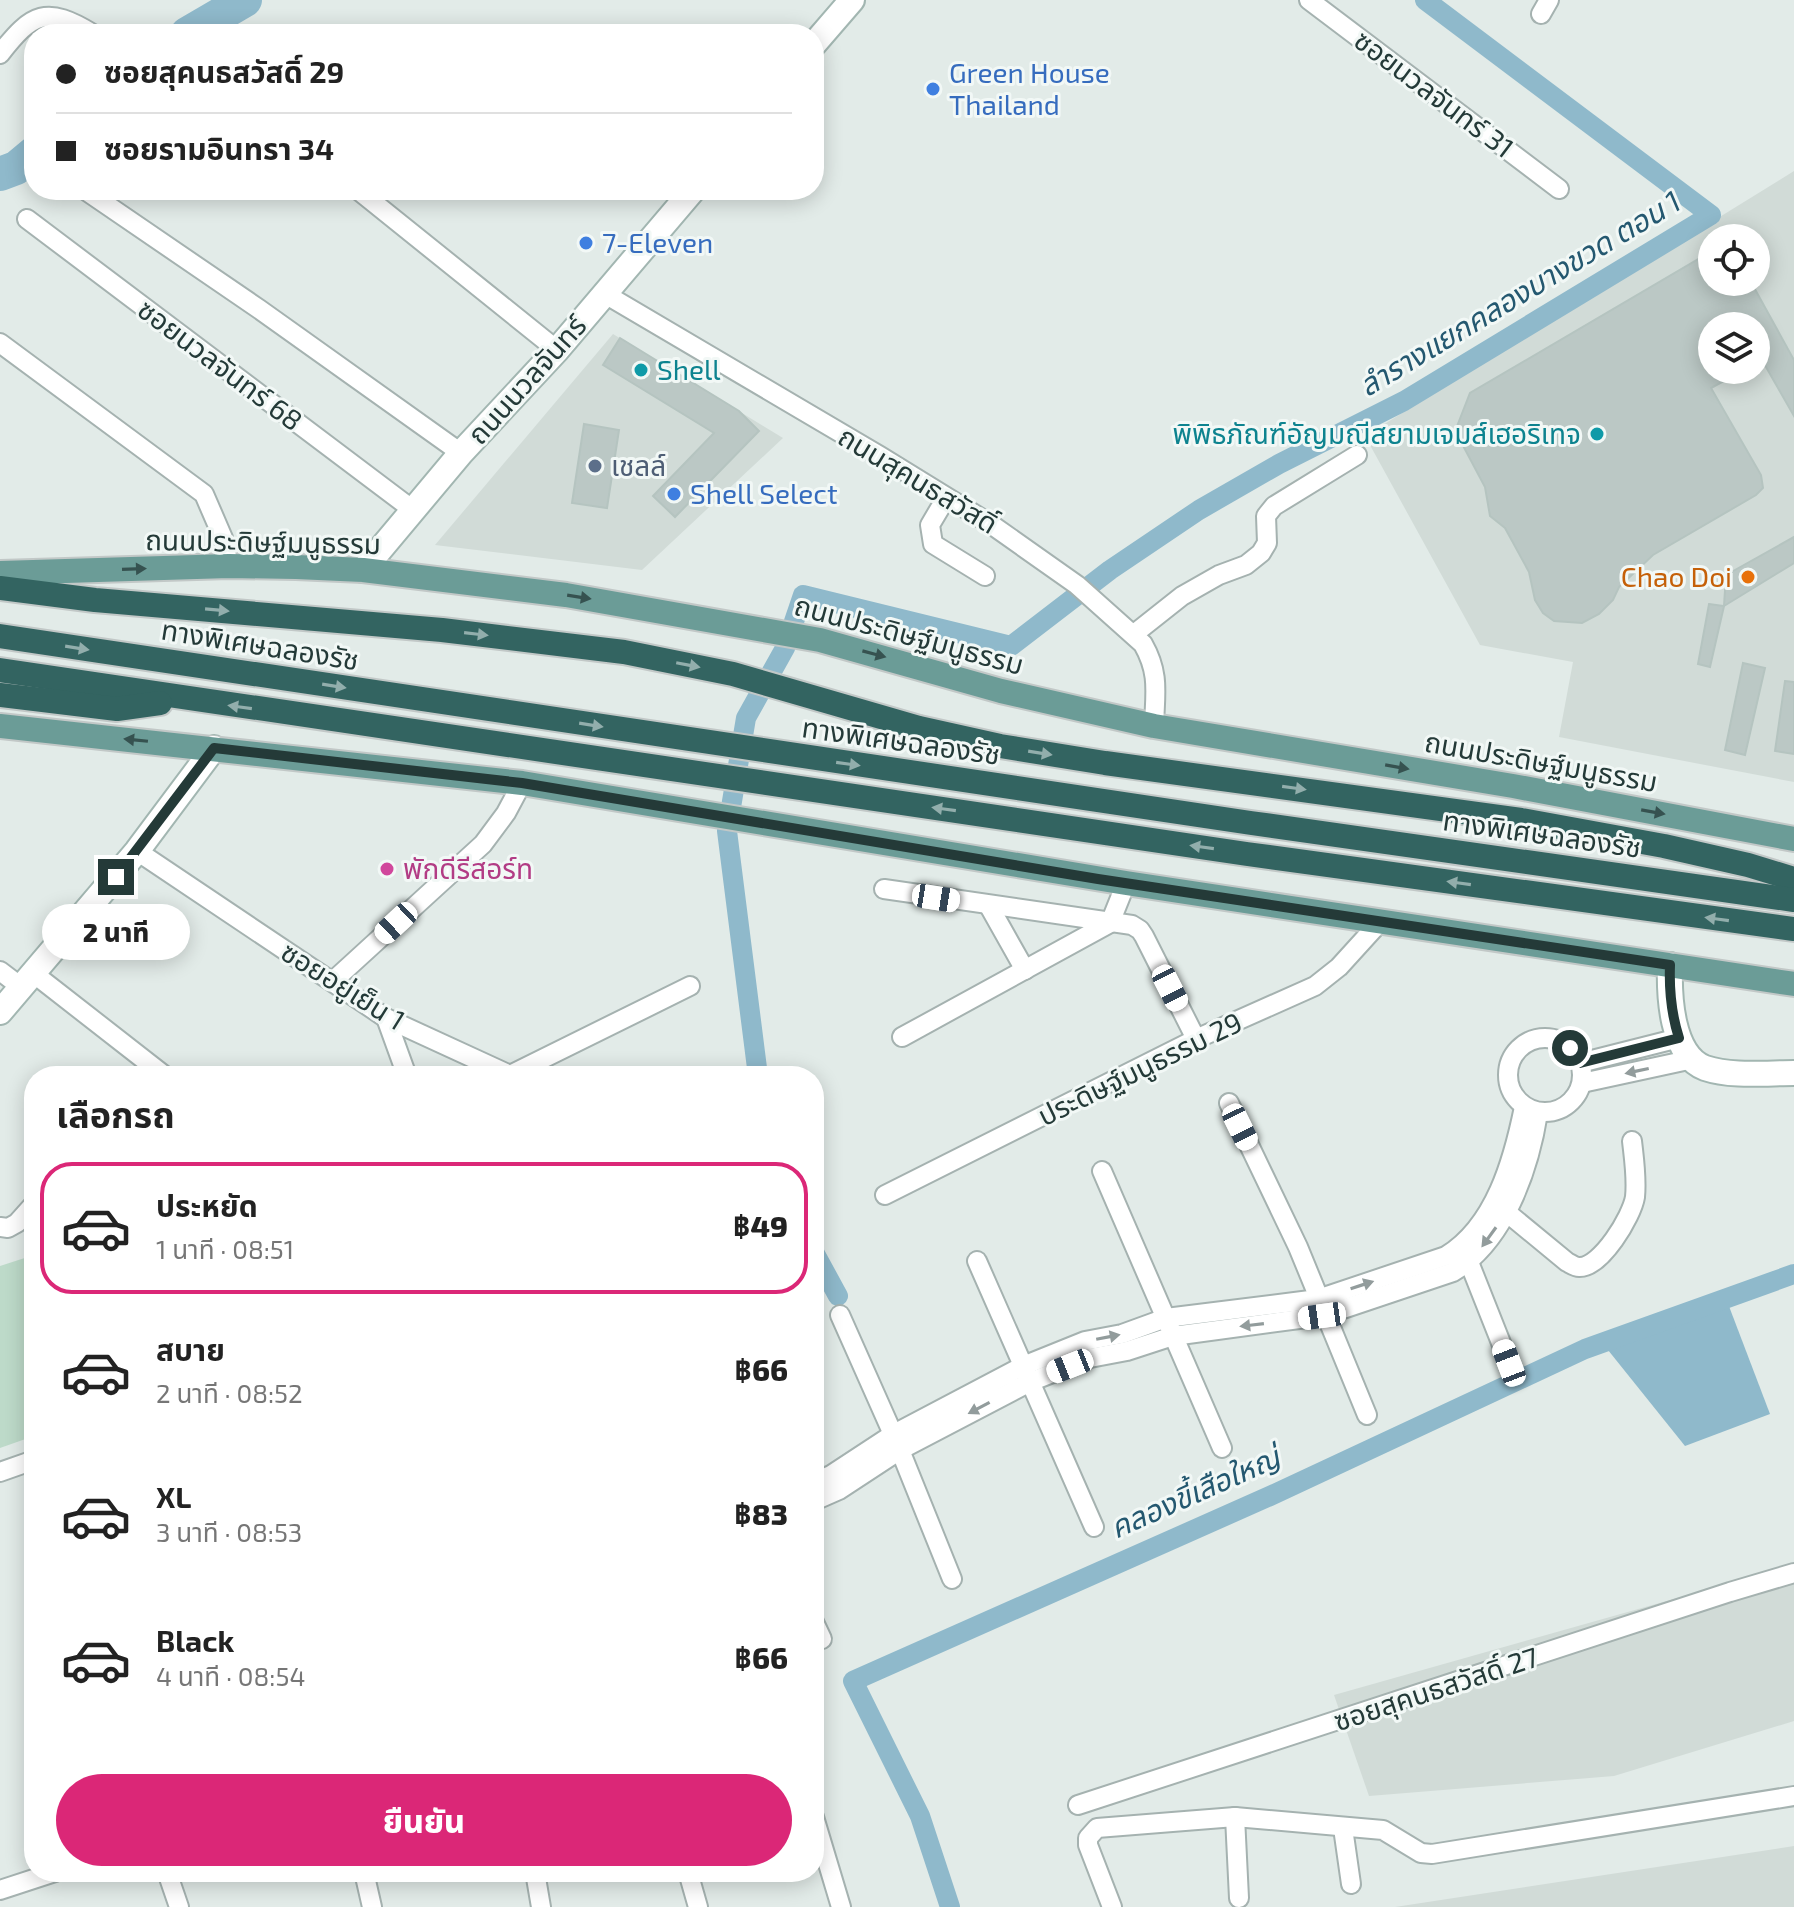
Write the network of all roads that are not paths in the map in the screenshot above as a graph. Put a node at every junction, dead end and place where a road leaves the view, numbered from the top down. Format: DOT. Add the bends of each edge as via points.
graph roads {
  1 [pos="852,0"];
  2 [pos="1309,0"];
  3 [pos="28,24"];
  4 [pos="77,24"];
  5 [pos="24,26"];
  6 [pos="824,32"];
  7 [pos="0,54"];
  8 [pos="1559,189"];
  9 [pos="100,200"];
  10 [pos="370,200"];
  11 [pos="685,200"];
  12 [pos="27,219"];
  13 [pos="605,294"];
  14 [pos="0,343"];
  15 [pos="557,350"];
  16 [pos="461,453"];
  17 [pos="1357,455"];
  18 [pos="946,498"];
  19 [pos="413,510"];
  20 [pos="229,566"];
  21 [pos="363,570"];
  22 [pos="0,573"];
  23 [pos="985,576"];
  24 [pos="0,588"];
  25 [pos="1134,634"];
  26 [pos="0,636"];
  27 [pos="0,670"];
  28 [pos="0,695"];
  29 [pos="186,700"];
  30 [pos="0,726"];
  31 [pos="1154,726"];
  32 [pos="214,748"];
  33 [pos="522,783"];
  34 [pos="1794,839"];
  35 [pos="137,851"];
  36 [pos="1794,879"];
  37 [pos="1126,883"];
  38 [pos="884,889"];
  39 [pos="1794,900"];
  40 [pos="989,906"];
  41 [pos="1110,923"];
  42 [pos="1379,923"];
  43 [pos="1794,929"];
  44 [pos="1670,965"];
  45 [pos="1025,970"];
  46 [pos="0,971"];
  47 [pos="27,980"];
  48 [pos="333,981"];
  49 [pos="1794,984"];
  50 [pos="690,986"];
  51 [pos="0,1012"];
  52 [pos="386,1018"];
  53 [pos="902,1037"];
  54 [pos="1679,1038"];
  55 [pos="1196,1039"];
  56 [pos="1693,1059"];
  57 [pos="1580,1063"];
  58 [pos="145,1066"];
  59 [pos="403,1066"];
  60 [pos="490,1066"];
  61 [pos="528,1066"];
  62 [pos="1794,1073"];
  63 [pos="1582,1083"];
  64 [pos="1229,1103"];
  65 [pos="1531,1110"];
  66 [pos="1632,1141"];
  67 [pos="1102,1171"];
  68 [pos="885,1195"];
  69 [pos="1500,1207"];
  70 [pos="24,1215"];
  71 [pos="0,1227"];
  72 [pos="1466,1254"];
  73 [pos="977,1261"];
  74 [pos="1321,1307"];
  75 [pos="840,1315"];
  76 [pos="1169,1327"];
  77 [pos="1509,1363"];
  78 [pos="1026,1374"];
  79 [pos="1367,1415"];
  80 [pos="896,1443"];
  81 [pos="1222,1448"];
  82 [pos="24,1464"];
  83 [pos="0,1472"];
  84 [pos="824,1478"];
  85 [pos="824,1497"];
  86 [pos="1094,1527"];
  87 [pos="1794,1573"];
  88 [pos="952,1579"];
  89 [pos="1794,1796"];
  90 [pos="1078,1805"];
  91 [pos="1235,1817"];
  92 [pos="1343,1828"];
  93 [pos="824,1850"];
  94 [pos="24,1882"];
  95 [pos="170,1882"];
  96 [pos="366,1882"];
  97 [pos="537,1882"];
  98 [pos="691,1882"];
  99 [pos="1351,1884"];
  100 [pos="0,1890"];
  101 [pos="1239,1898"];
  102 [pos="179,1907"];
  103 [pos="372,1907"];
  104 [pos="541,1907"];
  105 [pos="698,1907"];
  106 [pos="841,1907"];
  107 [pos="1112,1907"];
  1 -- 6 [label="main road"];
  2 -- 8 [label="street, ซอยนวลจันทร์ 31"];
  3 -- 4 [label="street" via="58,17"];
  5 -- 7 [label="street"];
  9 -- 16 [label="street"];
  10 -- 15 [label="street"];
  11 -- 13 [label="main road, ถนนนวลจันทร์"];
  12 -- 19 [label="street, ซอยนวลจันทร์ 68"];
  13 -- 15 [label="main road, ถนนนวลจันทร์"];
  13 -- 18 [label="street, ถนนสุคนธสวัสดิ์"];
  14 -- 20 [label="street" via="204,494"];
  15 -- 16 [label="main road, ถนนนวลจันทร์"];
  16 -- 19 [label="main road, ถนนนวลจันทร์"];
  17 -- 25 [label="street" via="1274,506 1266,516 1267,543 1261,553 1182,596"];
  18 -- 23 [label="street" via="930,525 933,544"];
  18 -- 25 [label="street, ถนนสุคนธสวัสดิ์" via="1084,591"];
  19 -- 21 [label="main road, ถนนนวลจันทร์"];
  20 -- 21 [label="main road, ถนนประดิษฐ์มนูธรรม"];
  22 -- 20 [label="main road, ถนนประดิษฐ์มนูธรรม, one-way"];
  21 -- 31 [label="main road, ถนนประดิษฐ์มนูธรรม, one-way" via="566,595 788,633"];
  24 -- 36 [label="highway, one-way" via="624,652 764,682 1000,746 1521,820 1664,846"];
  25 -- 31 [label="street, ถนนสุคนธสวัสดิ์" via="1155,669"];
  26 -- 39 [label="highway, ทางพิเศษฉลองรัช, one-way"];
  27 -- 29 [label="highway"];
  28 -- 29 [label="highway" via="117,709"];
  43 -- 29 [label="highway, one-way"];
  32 -- 30 [label="main road, one-way"];
  31 -- 34 [label="main road, ถนนประดิษฐ์มนูธรรม, one-way"];
  32 -- 33 [label="main road"];
  32 -- 35 [label="main road"];
  33 -- 37 [label="main road"];
  33 -- 48 [label="street" via="483,844"];
  35 -- 47 [label="main road"];
  35 -- 48 [label="street, ซอยอยู่เย็น 1"];
  37 -- 41 [label="street"];
  37 -- 42 [label="main road"];
  38 -- 40 [label="street"];
  40 -- 41 [label="street"];
  40 -- 45 [label="street"];
  41 -- 45 [label="street"];
  41 -- 55 [label="street" via="1140,930"];
  42 -- 44 [label="main road"];
  42 -- 55 [label="street, ประดิษฐ์มนูธรรม 29" via="1315,986"];
  44 -- 49 [label="main road"];
  44 -- 54 [label="main road" via="1672,1017"];
  45 -- 53 [label="street"];
  46 -- 47 [label="street"];
  47 -- 51 [label="main road"];
  47 -- 58 [label="street"];
  48 -- 52 [label="street, ซอยอยู่เย็น 1"];
  50 -- 61 [label="street, ซอยอยู่เย็น 1"];
  52 -- 59 [label="street"];
  52 -- 60 [label="street, ซอยอยู่เย็น 1"];
  54 -- 56 [label="main road"];
  54 -- 57 [label="street"];
  55 -- 68 [label="street, ประดิษฐ์มนูธรรม 29"];
  56 -- 62 [label="main road" via="1704,1067 1732,1072"];
  56 -- 63 [label="street, one-way"];
  57 -- 63 [label="street"];
  57 -- 65 [label="street" via="1555,1039 1537,1038 1521,1045 1510,1059 1507,1077 1512,1094"];
  63 -- 65 [label="street" via="1573,1101 1556,1112"];
  64 -- 74 [label="street"];
  65 -- 69 [label="street"];
  66 -- 69 [label="street" via="1635,1201 1614,1241 1593,1263 1579,1267 1567,1262"];
  67 -- 76 [label="street"];
  69 -- 72 [label="street"];
  70 -- 71 [label="street" via="8,1228"];
  72 -- 74 [label="street" via="1429,1263"];
  72 -- 77 [label="street"];
  73 -- 78 [label="street"];
  74 -- 76 [label="street"];
  74 -- 79 [label="street"];
  75 -- 80 [label="street"];
  76 -- 78 [label="street" via="1085,1341"];
  76 -- 81 [label="street"];
  78 -- 80 [label="street"];
  78 -- 86 [label="street"];
  80 -- 84 [label="street"];
  80 -- 85 [label="street"];
  80 -- 88 [label="street"];
  82 -- 83 [label="street"];
  87 -- 90 [label="street, ซอยสุคนธสวัสดิ์ 27"];
  89 -- 92 [label="street" via="1432,1854 1383,1830"];
  91 -- 92 [label="street"];
  91 -- 101 [label="street"];
  91 -- 107 [label="street" via="1091,1832 1089,1851"];
  92 -- 99 [label="street"];
  93 -- 106 [label="street"];
  94 -- 100 [label="street"];
  95 -- 102 [label="street"];
  96 -- 103 [label="street"];
  97 -- 104 [label="street"];
  98 -- 105 [label="street"];
}
